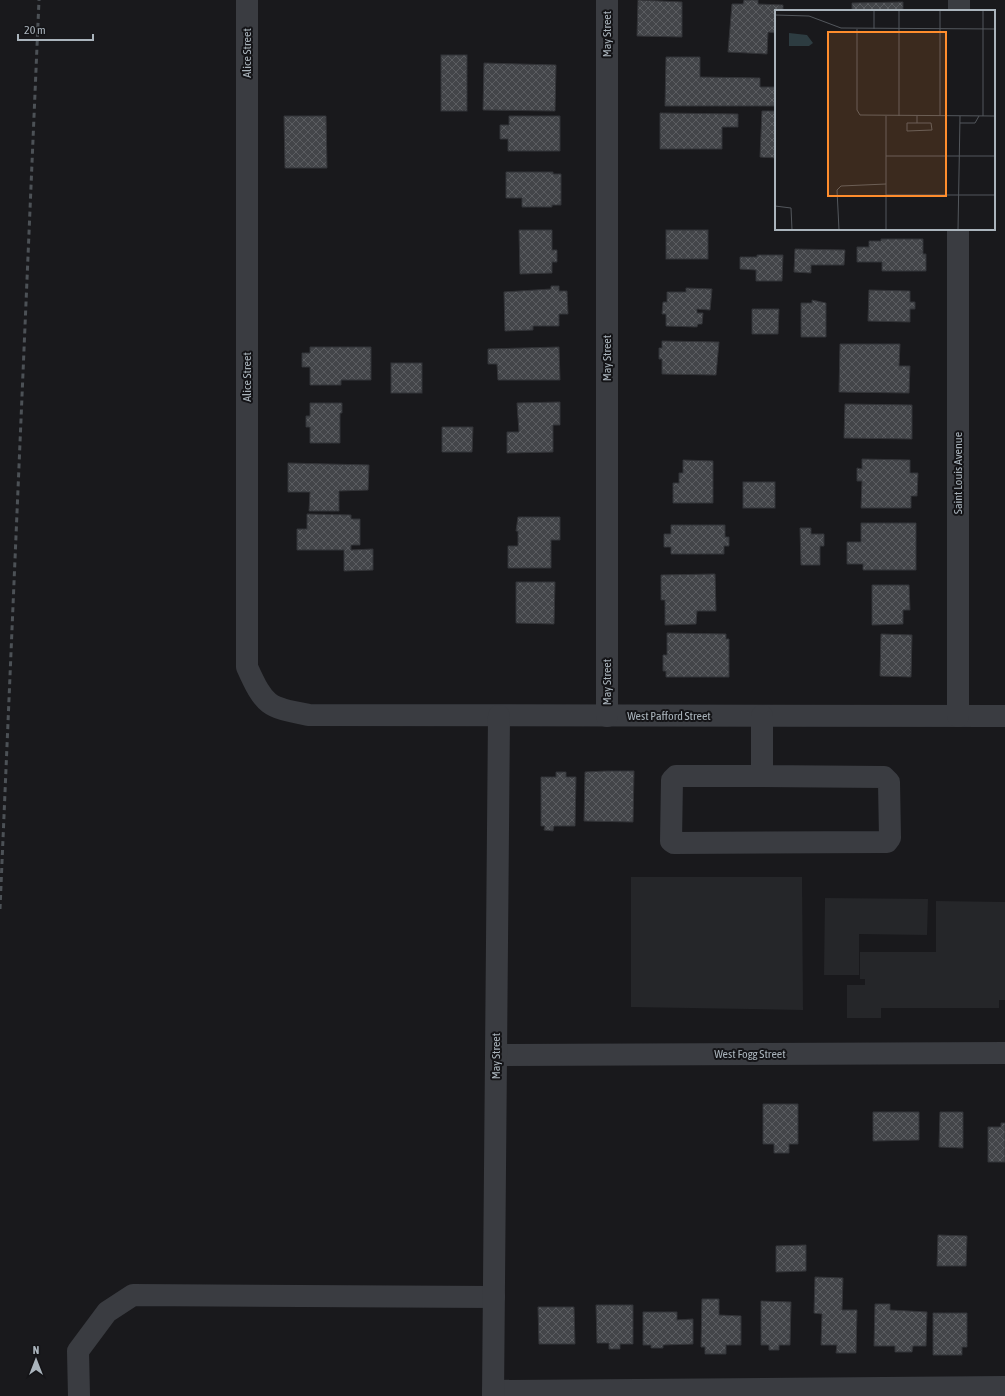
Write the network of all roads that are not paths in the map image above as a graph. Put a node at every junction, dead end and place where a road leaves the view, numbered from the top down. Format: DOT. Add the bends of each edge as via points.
graph roads {
  1 [pos="247,0"];
  2 [pos="607,0"];
  3 [pos="958,230"];
  4 [pos="309,715"];
  5 [pos="499,716"];
  6 [pos="607,716"];
  7 [pos="762,716"];
  8 [pos="958,716"];
  9 [pos="1005,716"];
  10 [pos="762,776"];
  11 [pos="1005,1053"];
  12 [pos="496,1055"];
  13 [pos="494,1297"];
  14 [pos="1005,1387"];
  15 [pos="493,1394"];
  16 [pos="79,1396"];
  1 -- 4 [label="street, Alice Street" via="247,667 259,694 277,709"];
  2 -- 6 [label="street, May Street"];
  3 -- 8 [label="street, Saint Louis Avenue"];
  4 -- 5 [label="street, West Pafford Street"];
  5 -- 6 [label="street, West Pafford Street"];
  5 -- 12 [label="street, May Street"];
  6 -- 7 [label="street, West Pafford Street"];
  7 -- 8 [label="street, West Pafford Street"];
  7 -- 10 [label="street"];
  8 -- 9 [label="street, West Pafford Street"];
  10 -- 10 [label="street" via="676,776 672,780 671,841 674,844 887,842 890,838 889,782 884,777"];
  11 -- 12 [label="street, West Fogg Street"];
  12 -- 13 [label="street, May Street"];
  13 -- 15 [label="street, May Street"];
  13 -- 16 [label="street" via="133,1295 107,1312 78,1351"];
  14 -- 15 [label="street"];
}
